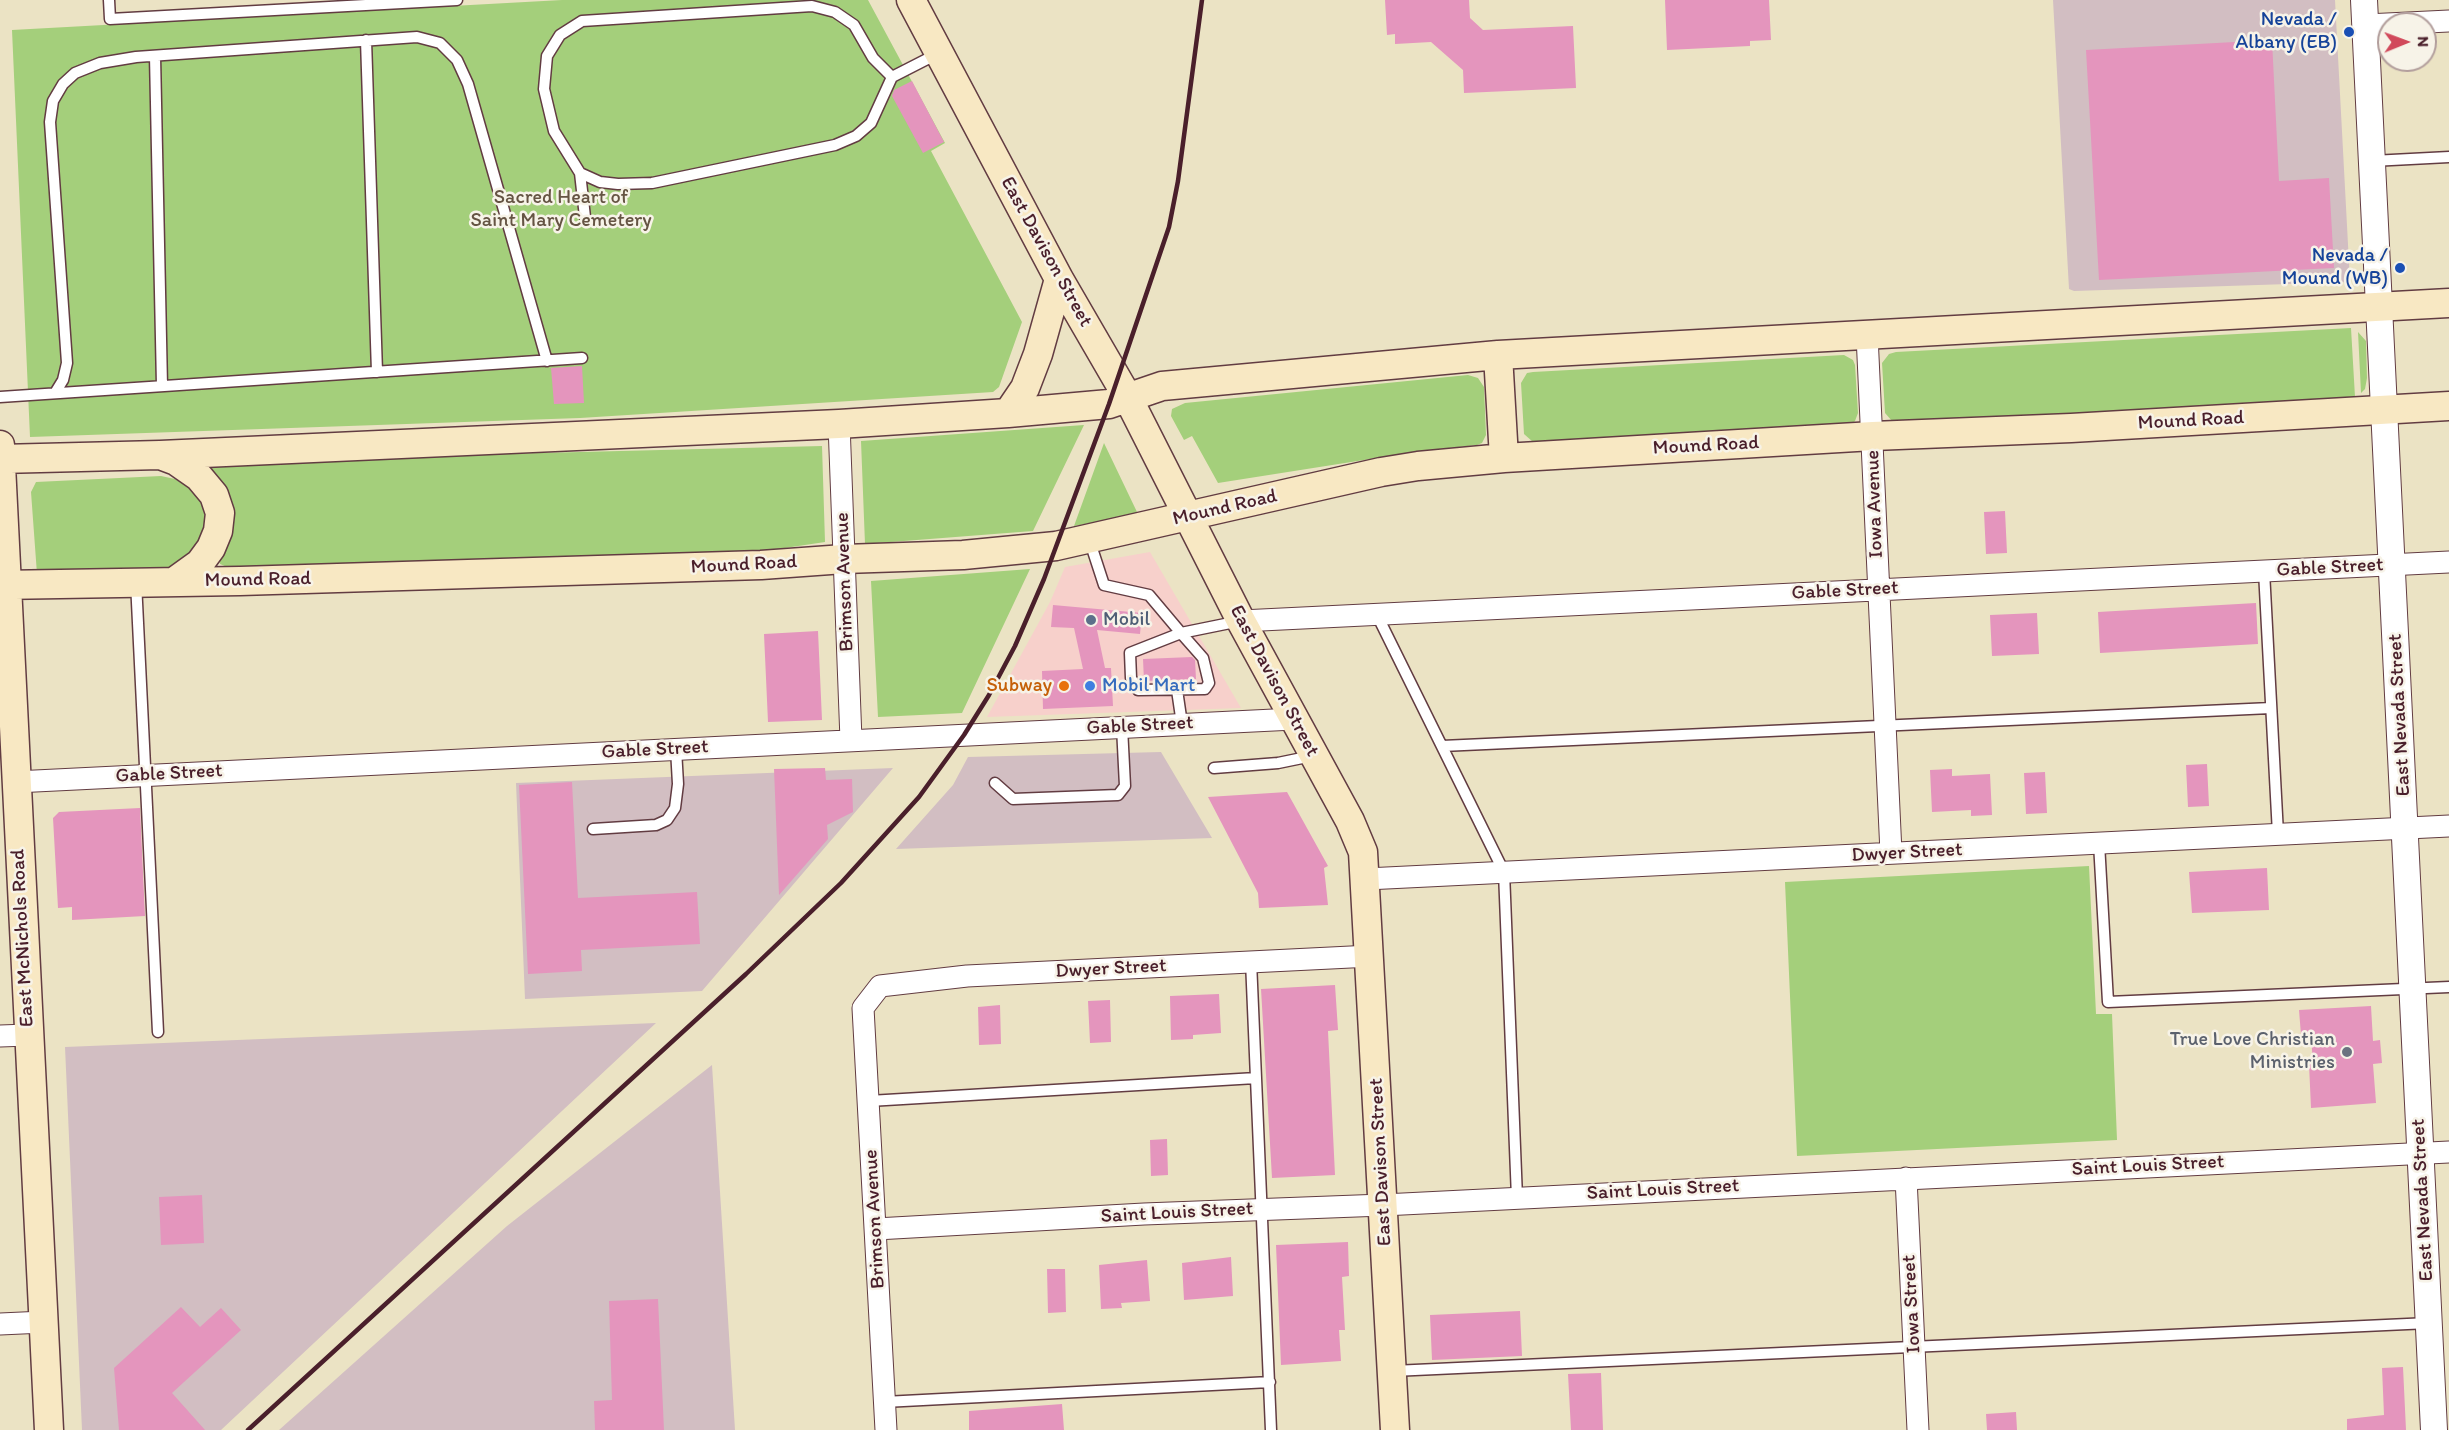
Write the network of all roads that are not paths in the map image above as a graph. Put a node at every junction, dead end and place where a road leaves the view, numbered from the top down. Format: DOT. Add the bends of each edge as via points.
graph roads {
  1 [pos="109,0"];
  2 [pos="458,0"];
  3 [pos="911,0"];
  4 [pos="2365,13"];
  5 [pos="2449,21"];
  6 [pos="366,40"];
  7 [pos="939,52"];
  8 [pos="155,56"];
  9 [pos="892,77"];
  10 [pos="2449,157"];
  11 [pos="2372,161"];
  12 [pos="580,173"];
  13 [pos="585,216"];
  14 [pos="1059,279"];
  15 [pos="2449,303"];
  16 [pos="2379,306"];
  17 [pos="1867,334"];
  18 [pos="1498,355"];
  19 [pos="582,358"];
  20 [pos="547,361"];
  21 [pos="377,372"];
  22 [pos="162,386"];
  23 [pos="55,393"];
  24 [pos="0,397"];
  25 [pos="1128,398"];
  26 [pos="2449,406"];
  27 [pos="2384,410"];
  28 [pos="1008,414"];
  29 [pos="839,424"];
  30 [pos="1873,436"];
  31 [pos="0,445"];
  32 [pos="160,455"];
  33 [pos="1504,458"];
  34 [pos="0,459"];
  35 [pos="1188,516"];
  36 [pos="1089,539"];
  37 [pos="844,559"];
  38 [pos="2449,562"];
  39 [pos="2392,565"];
  40 [pos="2264,571"];
  41 [pos="175,581"];
  42 [pos="136,582"];
  43 [pos="3,585"];
  44 [pos="1879,590"];
  45 [pos="1377,615"];
  46 [pos="1241,621"];
  47 [pos="1181,633"];
  48 [pos="1177,690"];
  49 [pos="2271,708"];
  50 [pos="1294,719"];
  51 [pos="1182,724"];
  52 [pos="1885,726"];
  53 [pos="1122,727"];
  54 [pos="851,740"];
  55 [pos="1442,746"];
  56 [pos="7,747"];
  57 [pos="676,749"];
  58 [pos="1314,755"];
  59 [pos="1214,768"];
  60 [pos="144,775"];
  61 [pos="15,782"];
  62 [pos="995,783"];
  63 [pos="2449,826"];
  64 [pos="2405,828"];
  65 [pos="593,829"];
  66 [pos="2278,834"];
  67 [pos="2099,843"];
  68 [pos="1891,853"];
  69 [pos="1504,872"];
  70 [pos="1366,879"];
  71 [pos="1371,956"];
  72 [pos="1251,962"];
  73 [pos="2449,987"];
  74 [pos="2413,988"];
  75 [pos="863,1008"];
  76 [pos="158,1032"];
  77 [pos="14,1035"];
  78 [pos="1256,1078"];
  79 [pos="868,1101"];
  80 [pos="2449,1152"];
  81 [pos="2421,1153"];
  82 [pos="1906,1178"];
  83 [pos="1517,1198"];
  84 [pos="1383,1204"];
  85 [pos="1262,1209"];
  86 [pos="876,1229"];
  87 [pos="44,1322"];
  88 [pos="2429,1323"];
  89 [pos="0,1324"];
  90 [pos="1914,1347"];
  91 [pos="1392,1371"];
  92 [pos="1270,1382"];
  93 [pos="884,1402"];
  94 [pos="49,1430"];
  95 [pos="886,1430"];
  96 [pos="1271,1430"];
  97 [pos="1395,1430"];
  98 [pos="1918,1430"];
  99 [pos="2434,1430"];
  1 -- 2 [label="lane" via="110,19"];
  3 -- 7 [label="main road, East Davison Street"];
  4 -- 5 [label="street"];
  4 -- 11 [label="street, East Nevada Street"];
  6 -- 8 [label="lane"];
  6 -- 20 [label="lane" via="417,37 440,43 457,60 468,84"];
  6 -- 21 [label="lane"];
  7 -- 9 [label="lane"];
  7 -- 14 [label="main road, East Davison Street"];
  8 -- 22 [label="lane"];
  8 -- 23 [label="lane" via="100,63 75,73 53,101 50,122 67,363"];
  9 -- 12 [label="lane" via="871,123 856,136 835,145 651,183 600,182"];
  9 -- 12 [label="lane" via="873,58 854,25 835,12 812,6 582,21 560,34 548,56 544,89 554,131"];
  10 -- 11 [label="lane"];
  11 -- 16 [label="street, East Nevada Street"];
  12 -- 13 [label="lane"];
  14 -- 25 [label="main road, East Davison Street"];
  14 -- 28 [label="main road" via="1038,354 1025,388"];
  15 -- 16 [label="main road"];
  16 -- 17 [label="main road"];
  16 -- 27 [label="street, East Nevada Street"];
  17 -- 18 [label="main road"];
  17 -- 30 [label="street, Iowa Avenue"];
  18 -- 25 [label="main road" via="1162,386"];
  18 -- 33 [label="main road"];
  19 -- 20 [label="lane"];
  20 -- 21 [label="lane"];
  21 -- 22 [label="lane"];
  22 -- 23 [label="lane"];
  23 -- 24 [label="lane"];
  25 -- 28 [label="main road" via="1094,406"];
  25 -- 35 [label="main road, East Davison Street"];
  26 -- 27 [label="main road, Mound Road"];
  27 -- 30 [label="main road, Mound Road"];
  27 -- 39 [label="street, East Nevada Street"];
  28 -- 29 [label="main road"];
  29 -- 32 [label="main road"];
  29 -- 37 [label="street, Brimson Avenue"];
  30 -- 33 [label="main road, Mound Road"];
  30 -- 44 [label="street, Iowa Avenue"];
  31 -- 34 [label="main road, East McNichols Road"];
  32 -- 34 [label="main road"];
  32 -- 41 [label="main road" via="199,477 214,495 220,513 211,549 200,563"];
  33 -- 35 [label="main road, Mound Road" via="1381,472"];
  34 -- 43 [label="main road, East McNichols Road"];
  35 -- 36 [label="main road, Mound Road"];
  35 -- 46 [label="main road, East Davison Street"];
  36 -- 37 [label="main road, Mound Road" via="963,555"];
  36 -- 47 [label="lane" via="1104,585 1149,595"];
  37 -- 41 [label="main road, Mound Road" via="761,566"];
  37 -- 54 [label="street, Brimson Avenue"];
  38 -- 39 [label="street, Gable Street"];
  39 -- 40 [label="street, Gable Street"];
  39 -- 64 [label="street, East Nevada Street"];
  40 -- 44 [label="street, Gable Street"];
  40 -- 49 [label="lane"];
  41 -- 42 [label="main road, Mound Road"];
  42 -- 43 [label="main road, Mound Road"];
  42 -- 60 [label="lane"];
  43 -- 56 [label="main road, East McNichols Road"];
  44 -- 45 [label="street, Gable Street"];
  44 -- 52 [label="street, Iowa Avenue"];
  45 -- 46 [label="street, Gable Street"];
  45 -- 55 [label="lane"];
  46 -- 47 [label="lane"];
  46 -- 50 [label="main road, East Davison Street"];
  47 -- 48 [label="lane" via="1203,658 1209,683 1205,689"];
  47 -- 48 [label="lane" via="1130,652 1131,678 1137,690"];
  48 -- 51 [label="lane"];
  49 -- 52 [label="lane"];
  49 -- 66 [label="lane"];
  50 -- 51 [label="street, Gable Street"];
  50 -- 58 [label="main road, East Davison Street"];
  51 -- 53 [label="street, Gable Street"];
  52 -- 55 [label="lane"];
  52 -- 68 [label="street, Iowa Avenue"];
  53 -- 54 [label="street, Gable Street"];
  53 -- 62 [label="lane" via="1125,786 1118,795 1012,799"];
  54 -- 57 [label="street, Gable Street"];
  55 -- 69 [label="lane"];
  56 -- 61 [label="main road, East McNichols Road"];
  57 -- 60 [label="street, Gable Street"];
  57 -- 65 [label="lane" via="675,808 667,820 656,825"];
  58 -- 59 [label="lane" via="1278,763"];
  58 -- 70 [label="main road, East Davison Street" via="1364,852"];
  60 -- 61 [label="street, Gable Street"];
  60 -- 76 [label="lane"];
  61 -- 77 [label="main road, East McNichols Road"];
  63 -- 64 [label="street, Dwyer Street"];
  64 -- 66 [label="street, Dwyer Street"];
  64 -- 74 [label="street, East Nevada Street"];
  66 -- 67 [label="street, Dwyer Street"];
  67 -- 68 [label="street, Dwyer Street"];
  67 -- 74 [label="lane" via="2108,1002"];
  68 -- 69 [label="street, Dwyer Street"];
  69 -- 70 [label="street, Dwyer Street"];
  69 -- 83 [label="lane"];
  70 -- 71 [label="main road, East Davison Street"];
  71 -- 72 [label="street, Dwyer Street"];
  71 -- 84 [label="main road, East Davison Street"];
  72 -- 75 [label="street, Dwyer Street" via="894,983 880,986"];
  72 -- 78 [label="lane"];
  73 -- 74 [label="lane"];
  74 -- 81 [label="street, East Nevada Street"];
  75 -- 79 [label="street, Brimson Avenue"];
  77 -- 87 [label="main road, East McNichols Road"];
  78 -- 79 [label="lane"];
  78 -- 85 [label="lane"];
  79 -- 86 [label="street, Brimson Avenue"];
  80 -- 81 [label="street, Saint Louis Street"];
  81 -- 82 [label="street, Saint Louis Street"];
  81 -- 88 [label="street, East Nevada Street"];
  82 -- 83 [label="street, Saint Louis Street"];
  82 -- 90 [label="street, Iowa Street"];
  83 -- 84 [label="street, Saint Louis Street"];
  84 -- 85 [label="street, Saint Louis Street"];
  84 -- 91 [label="main road, East Davison Street"];
  85 -- 86 [label="street, Saint Louis Street"];
  85 -- 92 [label="lane"];
  86 -- 93 [label="street, Brimson Avenue"];
  87 -- 89 [label="street"];
  87 -- 94 [label="main road, East McNichols Road"];
  88 -- 90 [label="lane"];
  88 -- 99 [label="street, East Nevada Street"];
  90 -- 91 [label="lane"];
  90 -- 98 [label="street, Iowa Street"];
  91 -- 97 [label="main road, East Davison Street"];
  92 -- 93 [label="lane"];
  92 -- 96 [label="lane"];
  93 -- 95 [label="street, Brimson Avenue"];
}
